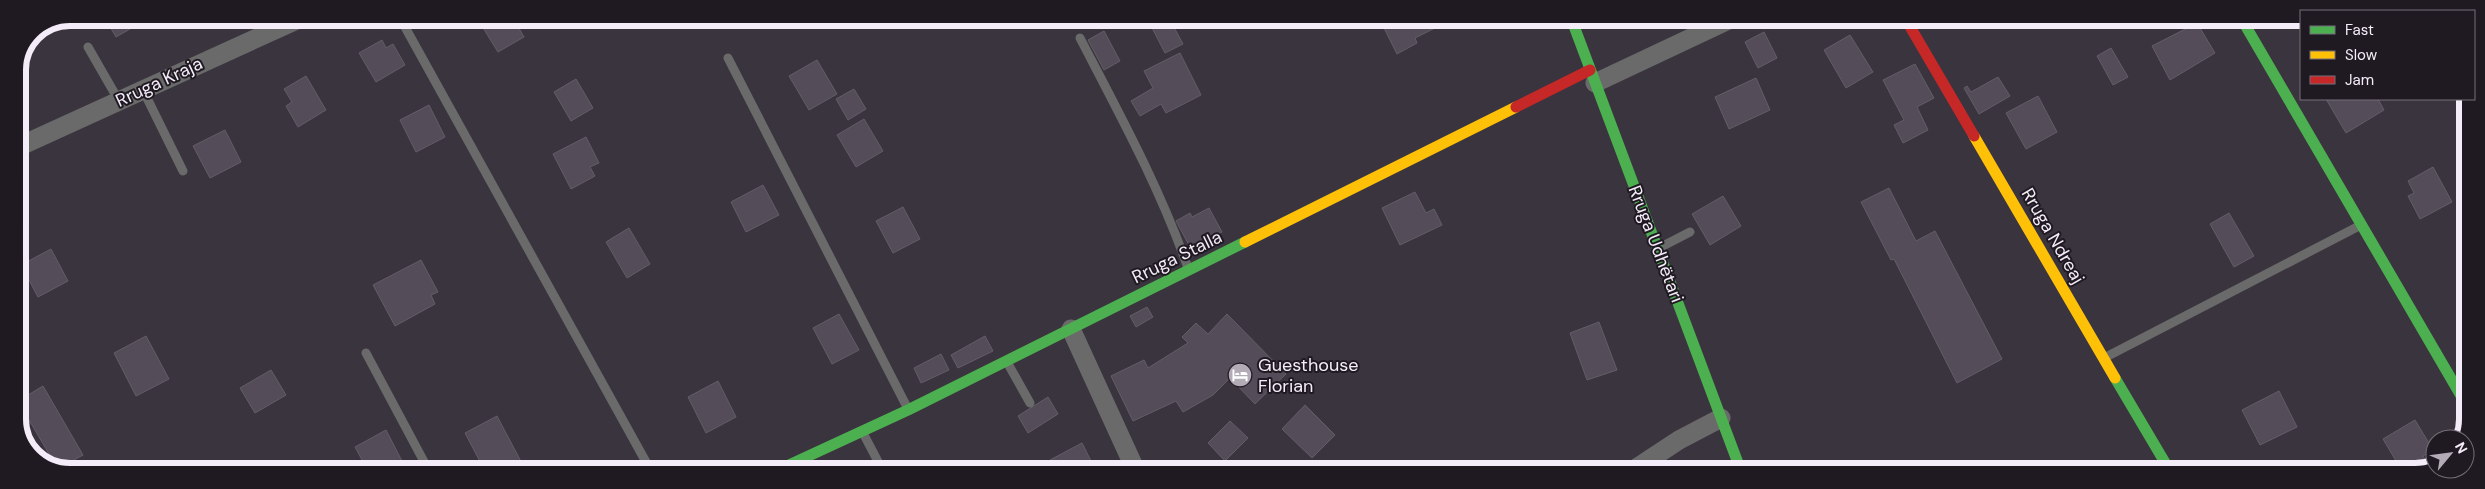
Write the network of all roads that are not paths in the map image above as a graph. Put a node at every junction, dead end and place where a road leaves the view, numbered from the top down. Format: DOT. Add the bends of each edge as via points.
graph roads {
  1 [pos="283,26"];
  2 [pos="404,26"];
  3 [pos="1574,26"];
  4 [pos="1714,26"];
  5 [pos="1911,26"];
  6 [pos="2246,26"];
  7 [pos="1080,38"];
  8 [pos="88,47"];
  9 [pos="728,58"];
  10 [pos="1593,77"];
  11 [pos="143,90"];
  12 [pos="119,101"];
  13 [pos="26,139"];
  14 [pos="183,170"];
  15 [pos="2362,224"];
  16 [pos="1690,232"];
  17 [pos="1657,248"];
  18 [pos="1189,271"];
  19 [pos="1071,329"];
  20 [pos="366,353"];
  21 [pos="2104,358"];
  22 [pos="1006,361"];
  23 [pos="2459,392"];
  24 [pos="1030,403"];
  25 [pos="908,410"];
  26 [pos="1721,418"];
  27 [pos="862,431"];
  28 [pos="425,463"];
  29 [pos="647,463"];
  30 [pos="812,463"];
  31 [pos="879,463"];
  32 [pos="1132,463"];
  33 [pos="1644,463"];
  34 [pos="1738,463"];
  35 [pos="2165,463"];
  1 -- 11 [label="street, Rruga Kraja"];
  2 -- 29 [label="lane"];
  3 -- 10 [label="street, Rruga Udhëtari"];
  4 -- 10 [label="street"];
  5 -- 21 [label="street, Rruga Ndreaj"];
  6 -- 15 [label="street"];
  7 -- 18 [label="lane" via="1144,162 1176,232"];
  8 -- 12 [label="lane"];
  9 -- 25 [label="lane"];
  10 -- 17 [label="street, Rruga Udhëtari"];
  10 -- 18 [label="street, Rruga Stalla"];
  11 -- 12 [label="street, Rruga Kraja"];
  11 -- 14 [label="lane"];
  12 -- 13 [label="street, Rruga Kraja"];
  15 -- 21 [label="lane"];
  15 -- 23 [label="street"];
  16 -- 17 [label="lane"];
  17 -- 26 [label="street, Rruga Udhëtari"];
  18 -- 19 [label="street, Rruga Stalla"];
  19 -- 22 [label="street, Rruga Stalla"];
  19 -- 32 [label="street"];
  20 -- 28 [label="lane"];
  21 -- 35 [label="street, Rruga Ndreaj"];
  22 -- 24 [label="lane"];
  22 -- 25 [label="street, Rruga Stalla"];
  25 -- 27 [label="street, Rruga Stalla"];
  26 -- 33 [label="street"];
  26 -- 34 [label="street, Rruga Udhëtari"];
  27 -- 30 [label="street, Rruga Stalla"];
  27 -- 31 [label="lane"];
}
